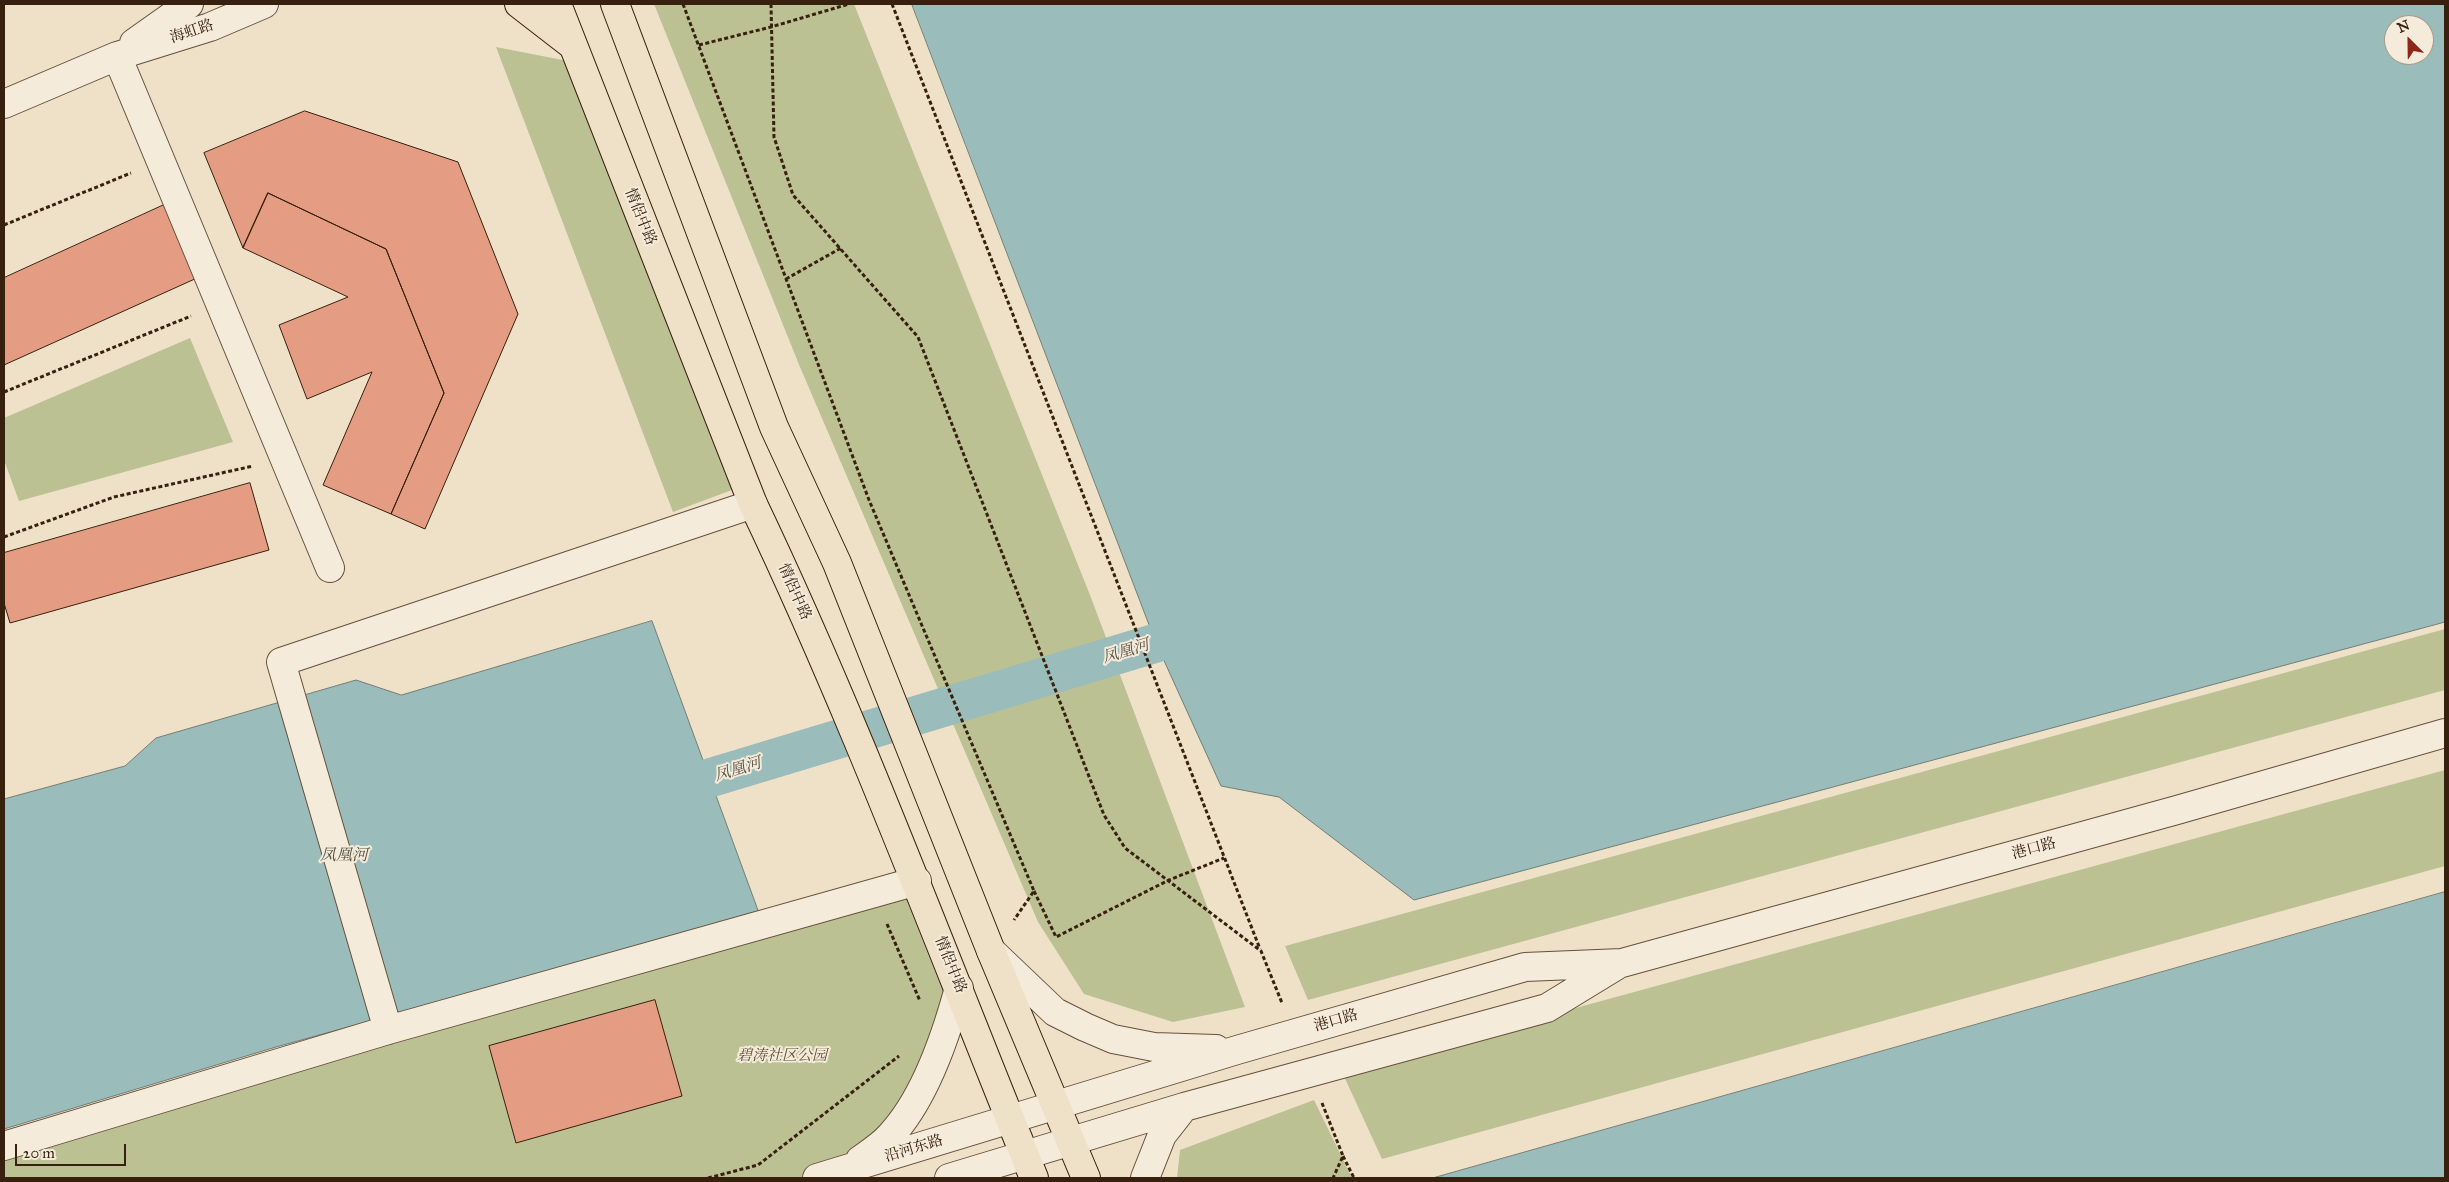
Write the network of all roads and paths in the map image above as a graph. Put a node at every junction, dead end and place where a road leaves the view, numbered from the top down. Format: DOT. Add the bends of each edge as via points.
graph roads {
  1 [pos="188,4"];
  2 [pos="264,4"];
  3 [pos="519,4"];
  4 [pos="557,4"];
  5 [pos="616,4"];
  6 [pos="683,4"];
  7 [pos="771,4"];
  8 [pos="849,4"];
  9 [pos="892,4"];
  10 [pos="771,27"];
  11 [pos="572,45"];
  12 [pos="699,46"];
  13 [pos="117,56"];
  14 [pos="4,104"];
  15 [pos="161,161"];
  16 [pos="4,225"];
  17 [pos="841,248"];
  18 [pos="786,279"];
  19 [pos="220,304"];
  20 [pos="4,392"];
  21 [pos="285,460"];
  22 [pos="753,504"];
  23 [pos="4,537"];
  24 [pos="330,568"];
  25 [pos="2445,733"];
  26 [pos="1224,858"];
  27 [pos="1169,880"];
  28 [pos="917,882"];
  29 [pos="1034,891"];
  30 [pos="874,894"];
  31 [pos="991,951"];
  32 [pos="1261,951"];
  33 [pos="1622,963"];
  34 [pos="959,988"];
  35 [pos="921,1005"];
  36 [pos="388,1030"];
  37 [pos="1294,1033"];
  38 [pos="1237,1050"];
  39 [pos="900,1056"];
  40 [pos="1309,1073"];
  41 [pos="1056,1106"];
  42 [pos="1184,1107"];
  43 [pos="1011,1119"];
  44 [pos="1071,1141"];
  45 [pos="4,1146"];
  46 [pos="1343,1156"];
  47 [pos="1030,1167"];
  48 [pos="850,1169"];
  49 [pos="708,1178"];
  50 [pos="817,1178"];
  51 [pos="950,1178"];
  52 [pos="1086,1178"];
  53 [pos="1145,1178"];
  54 [pos="1333,1178"];
  55 [pos="1354,1178"];
  1 -- 13 [label="street, 海虹路"];
  2 -- 13 [label="street, 海虹路" via="210,28"];
  3 -- 11 [label="highway"];
  4 -- 11 [label="highway, 情侶中路"];
  5 -- 31 [label="highway" via="774,427 837,564"];
  6 -- 12 [label="path"];
  7 -- 10 [label="path"];
  8 -- 10 [label="path"];
  9 -- 26 [label="path"];
  10 -- 12 [label="path"];
  10 -- 17 [label="path" via="774,137 793,195"];
  11 -- 22 [label="highway, 情侶中路"];
  12 -- 18 [label="path"];
  13 -- 14 [label="street, 海虹路"];
  13 -- 15 [label="street"];
  15 -- 16 [label="path"];
  15 -- 19 [label="street"];
  17 -- 18 [label="path"];
  17 -- 27 [label="path" via="918,338 1104,815 1125,848"];
  18 -- 29 [label="path" via="890,549"];
  19 -- 20 [label="path"];
  19 -- 21 [label="street"];
  21 -- 23 [label="path" via="114,496"];
  21 -- 24 [label="street"];
  22 -- 28 [label="highway, 情侶中路" via="786,573"];
  22 -- 36 [label="street" via="281,662"];
  25 -- 33 [label="street, 港口路"];
  26 -- 27 [label="path"];
  26 -- 32 [label="path"];
  27 -- 29 [label="path" via="1056,937"];
  27 -- 32 [label="path"];
  28 -- 30 [label="street"];
  28 -- 34 [label="highway, 情侶中路"];
  29 -- 31 [label="path"];
  30 -- 35 [label="path"];
  30 -- 36 [label="street"];
  31 -- 38 [label="street" via="1055,1012 1113,1039 1154,1047"];
  31 -- 41 [label="highway"];
  32 -- 37 [label="path"];
  33 -- 37 [label="street, 港口路" via="1525,967"];
  33 -- 40 [label="street, 港口路" via="1547,1008"];
  34 -- 43 [label="highway, 情侶中路"];
  34 -- 48 [label="street" via="946,1038 914,1103 890,1136"];
  36 -- 45 [label="street"];
  37 -- 38 [label="street, 港口路"];
  38 -- 41 [label="street, 港口路"];
  39 -- 49 [label="path" via="758,1165"];
  40 -- 42 [label="street, 港口路"];
  40 -- 46 [label="path"];
  41 -- 43 [label="street, 沿河东路"];
  41 -- 44 [label="highway"];
  42 -- 44 [label="street, 港口路"];
  42 -- 53 [label="street" via="1162,1135"];
  43 -- 47 [label="highway, 情侶中路"];
  43 -- 48 [label="street, 沿河东路"];
  44 -- 47 [label="street, 港口路"];
  44 -- 52 [label="highway"];
  46 -- 54 [label="path"];
  46 -- 55 [label="path"];
  47 -- 51 [label="street"];
  48 -- 50 [label="street, 沿河东路"];
}
